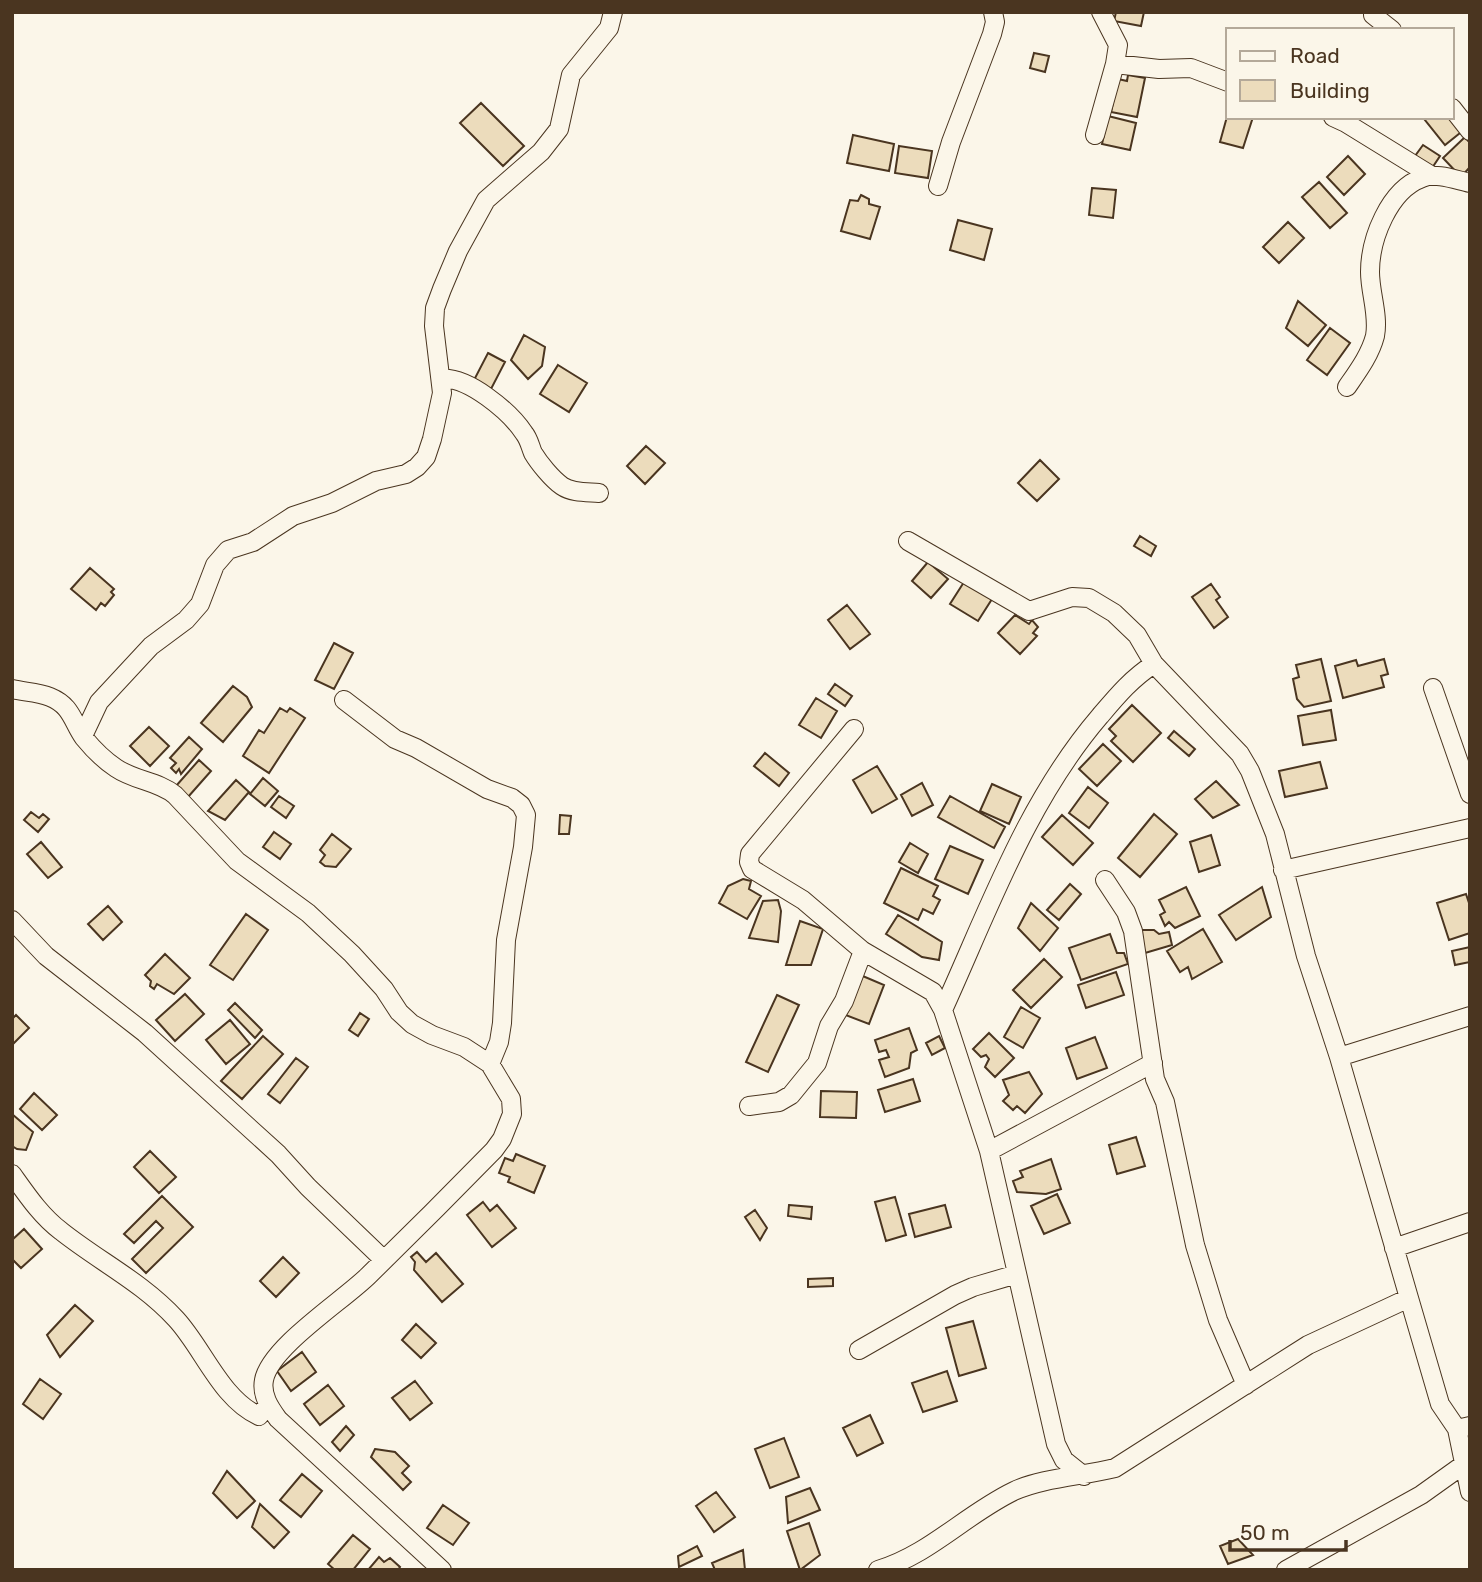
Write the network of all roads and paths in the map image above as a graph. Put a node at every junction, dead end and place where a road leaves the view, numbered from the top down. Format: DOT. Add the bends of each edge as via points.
graph roads {
  1 [pos="613,12"];
  2 [pos="993,12"];
  3 [pos="1101,12"];
  4 [pos="1373,12"];
  5 [pos="1389,28"];
  6 [pos="1115,64"];
  7 [pos="1226,81"];
  8 [pos="1454,111"];
  9 [pos="1337,119"];
  10 [pos="1470,131"];
  11 [pos="1095,135"];
  12 [pos="1432,176"];
  13 [pos="1470,183"];
  14 [pos="938,186"];
  15 [pos="441,379"];
  16 [pos="1347,387"];
  17 [pos="599,493"];
  18 [pos="908,541"];
  19 [pos="1154,664"];
  20 [pos="1433,688"];
  21 [pos="12,689"];
  22 [pos="344,700"];
  23 [pos="854,729"];
  24 [pos="83,736"];
  25 [pos="1470,794"];
  26 [pos="1470,828"];
  27 [pos="1283,870"];
  28 [pos="1105,880"];
  29 [pos="12,920"];
  30 [pos="863,951"];
  31 [pos="943,1010"];
  32 [pos="1470,1016"];
  33 [pos="1339,1057"];
  34 [pos="1153,1063"];
  35 [pos="490,1064"];
  36 [pos="749,1106"];
  37 [pos="989,1151"];
  38 [pos="12,1174"];
  39 [pos="1470,1222"];
  40 [pos="1394,1248"];
  41 [pos="384,1260"];
  42 [pos="1017,1274"];
  43 [pos="1409,1298"];
  44 [pos="859,1350"];
  45 [pos="1246,1385"];
  46 [pos="268,1405"];
  47 [pos="1463,1428"];
  48 [pos="1056,1444"];
  49 [pos="1463,1465"];
  50 [pos="1084,1476"];
  51 [pos="1048,1481"];
  52 [pos="1470,1492"];
  53 [pos="442,1570"];
  54 [pos="878,1570"];
  55 [pos="1286,1570"];
  1 -- 15 [label="street" via="609,28 571,75 559,129 486,201 458,251 435,308"];
  2 -- 14 [label="street" via="992,34"];
  3 -- 6 [label="street" via="1118,45"];
  4 -- 5 [label="street"];
  6 -- 7 [label="street" via="1191,68"];
  6 -- 11 [label="street"];
  8 -- 10 [label="street"];
  9 -- 12 [label="street"];
  12 -- 13 [label="street"];
  12 -- 16 [label="street" via="1403,190 1383,221 1371,257 1375,334 1361,368"];
  15 -- 17 [label="street" via="461,380 485,394 523,430 534,453 562,486"];
  15 -- 24 [label="street" via="432,439 417,467 293,516 253,542 228,550 215,565 200,604 151,646 99,702"];
  18 -- 19 [label="street" via="1029,611 1072,597 1097,601 1138,635"];
  19 -- 27 [label="street" via="1240,754 1269,815"];
  19 -- 31 [label="street" via="1121,692 1065,760 1026,828"];
  20 -- 25 [label="street"];
  21 -- 24 [label="street" via="59,702 71,712"];
  22 -- 35 [label="street" via="395,739 512,798 526,815 506,940 502,1023"];
  23 -- 30 [label="street" via="748,862 763,878 803,900"];
  24 -- 35 [label="street" via="116,768 176,795 237,861 308,913 352,954 412,1024 464,1046"];
  26 -- 27 [label="street"];
  27 -- 33 [label="street"];
  28 -- 34 [label="street" via="1133,931"];
  29 -- 41 [label="street" via="46,956 145,1033 278,1154"];
  30 -- 31 [label="street" via="933,992"];
  30 -- 36 [label="street" via="817,1063 779,1102"];
  31 -- 37 [label="street"];
  32 -- 33 [label="street"];
  33 -- 40 [label="street"];
  34 -- 37 [label="street"];
  34 -- 45 [label="street" via="1195,1245 1218,1320"];
  35 -- 41 [label="street" via="511,1100 512,1114 502,1139"];
  37 -- 42 [label="street"];
  38 -- 46 [label="street" via="33,1204 62,1232 149,1292 188,1333 208,1367 239,1401 259,1416"];
  39 -- 40 [label="street"];
  40 -- 43 [label="street"];
  41 -- 46 [label="street" via="275,1359 264,1379"];
  42 -- 44 [label="street" via="956,1295"];
  42 -- 48 [label="street"];
  43 -- 45 [label="street" via="1308,1345"];
  43 -- 47 [label="street" via="1440,1404"];
  45 -- 50 [label="street" via="1115,1468"];
  46 -- 53 [label="street"];
  47 -- 49 [label="street"];
  48 -- 50 [label="street" via="1065,1460"];
  48 -- 51 [label="street" via="1057,1469"];
  49 -- 52 [label="street"];
  49 -- 55 [label="street" via="1421,1495"];
  50 -- 51 [label="street"];
  51 -- 54 [label="street" via="1016,1490 912,1557"];
}
